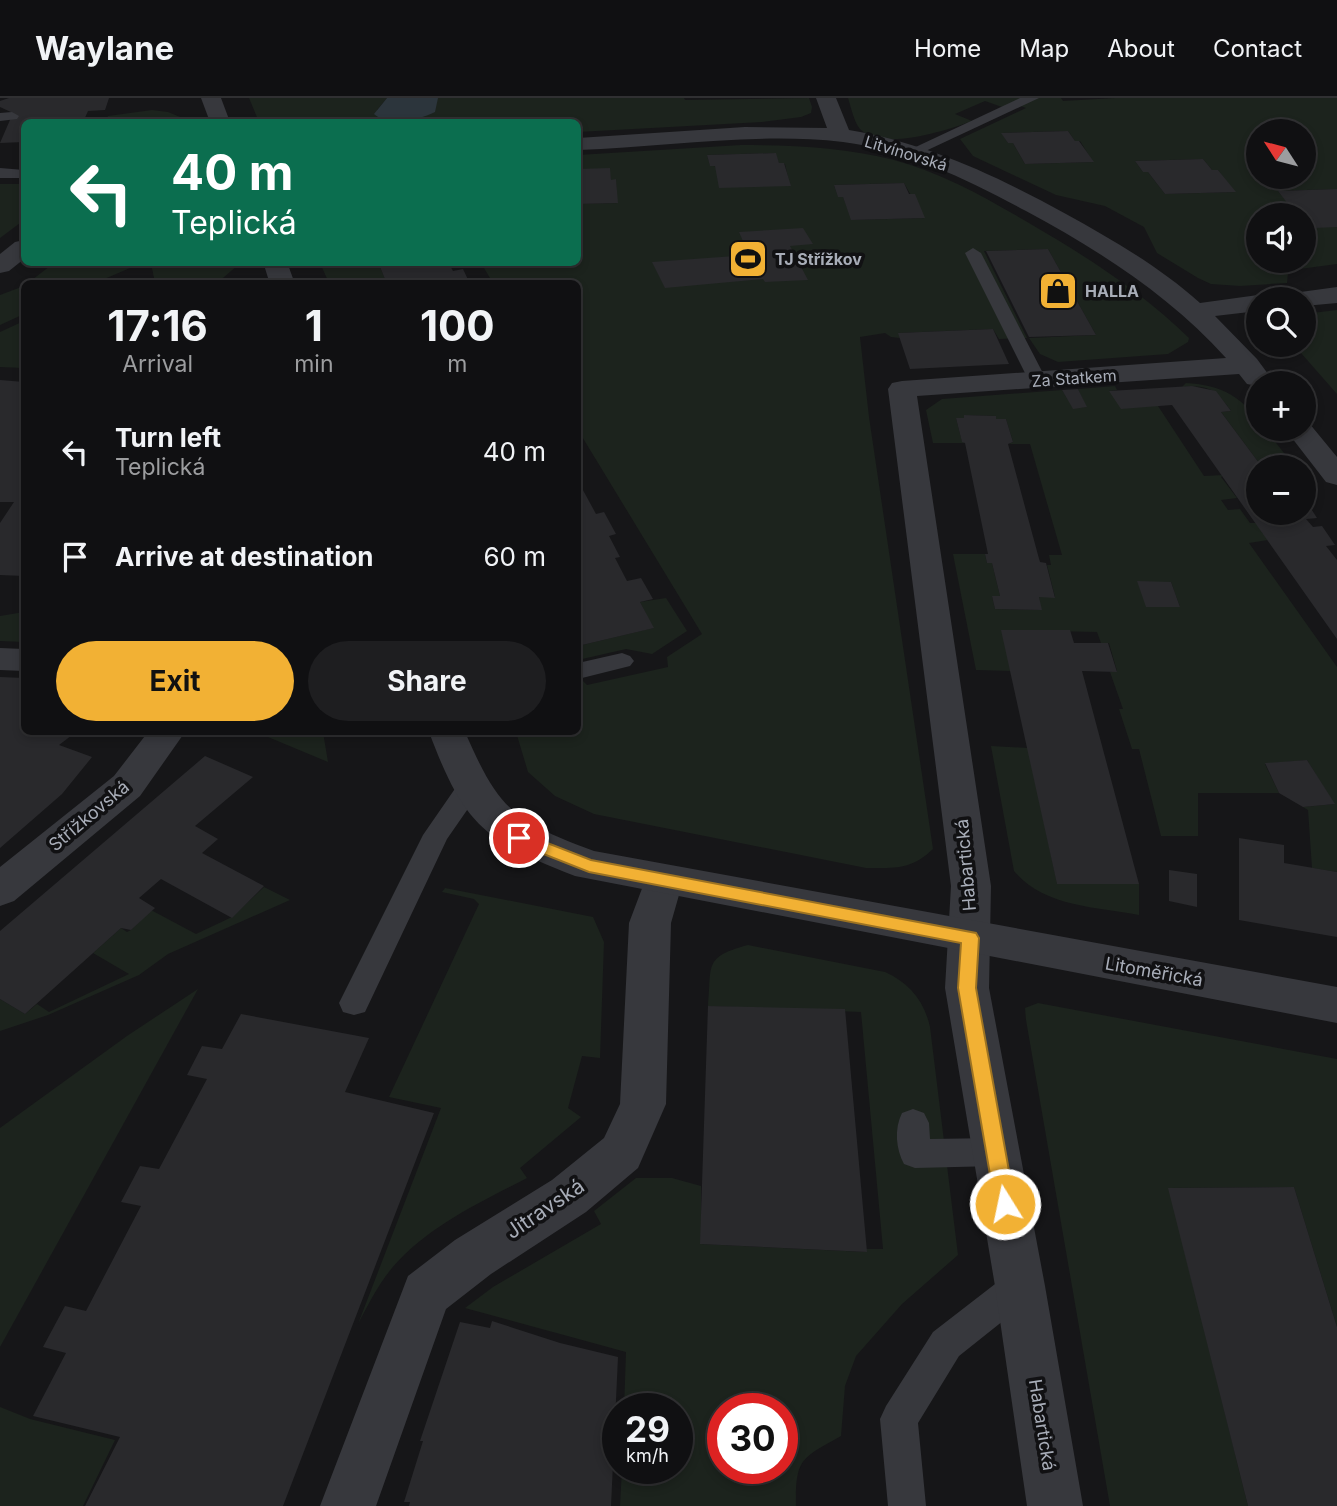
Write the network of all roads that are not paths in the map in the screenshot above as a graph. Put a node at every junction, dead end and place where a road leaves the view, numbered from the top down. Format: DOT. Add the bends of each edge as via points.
graph roads {
  1 [pos="211,98"];
  2 [pos="825,98"];
  3 [pos="1032,98"];
  4 [pos="219,119"];
  5 [pos="840,136"];
  6 [pos="581,144"];
  7 [pos="912,152"];
  8 [pos="0,173"];
  9 [pos="21,174"];
  10 [pos="21,249"];
  11 [pos="973,253"];
  12 [pos="0,266"];
  13 [pos="1337,295"];
  14 [pos="1316,297"];
  15 [pos="1246,304"];
  16 [pos="1194,311"];
  17 [pos="1251,371"];
  18 [pos="1246,374"];
  19 [pos="1038,381"];
  20 [pos="902,388"];
  21 [pos="1308,441"];
  22 [pos="1337,476"];
  23 [pos="0,659"];
  24 [pos="21,660"];
  25 [pos="622,661"];
  26 [pos="581,670"];
  27 [pos="165,735"];
  28 [pos="448,735"];
  29 [pos="470,787"];
  30 [pos="663,881"];
  31 [pos="0,890"];
  32 [pos="970,938"];
  33 [pos="354,1003"];
  34 [pos="1337,1006"];
  35 [pos="913,1123"];
  36 [pos="996,1152"];
  37 [pos="1020,1286"];
  38 [pos="348,1506"];
  39 [pos="906,1506"];
  40 [pos="1055,1506"];
  1 -- 4 [label="street"];
  2 -- 5 [label="street"];
  3 -- 7 [label="lane"];
  5 -- 6 [label="street, Litvínovská" via="744,135"];
  5 -- 7 [label="street, Litvínovská"];
  7 -- 16 [label="street, Litvínovská" via="976,176 1094,240"];
  8 -- 9 [label="lane"];
  10 -- 12 [label="street"];
  11 -- 19 [label="lane"];
  13 -- 14 [label="street"];
  15 -- 16 [label="street"];
  16 -- 17 [label="street, Litvínovská"];
  18 -- 19 [label="street, Za Statkem"];
  19 -- 20 [label="street, Za Statkem"];
  20 -- 32 [label="street, Habartická" via="971,886"];
  21 -- 22 [label="street"];
  23 -- 24 [label="street"];
  25 -- 26 [label="lane"];
  27 -- 31 [label="street, Střížkovská" via="127,786"];
  28 -- 29 [label="street, Litoměřická"];
  29 -- 30 [label="street, Litoměřická" via="498,823 519,838 589,865"];
  29 -- 33 [label="lane" via="436,835"];
  30 -- 32 [label="street, Litoměřická"];
  30 -- 38 [label="street, Jitravská" via="650,923 643,1104 621,1153 569,1196 426,1293"];
  32 -- 34 [label="street, Litoměřická"];
  32 -- 36 [label="street, Habartická" via="967,988"];
  35 -- 36 [label="lane" via="915,1154"];
  36 -- 37 [label="street, Habartická"];
  37 -- 39 [label="lane" via="946,1344 899,1419"];
  37 -- 40 [label="street, Habartická"];
}
